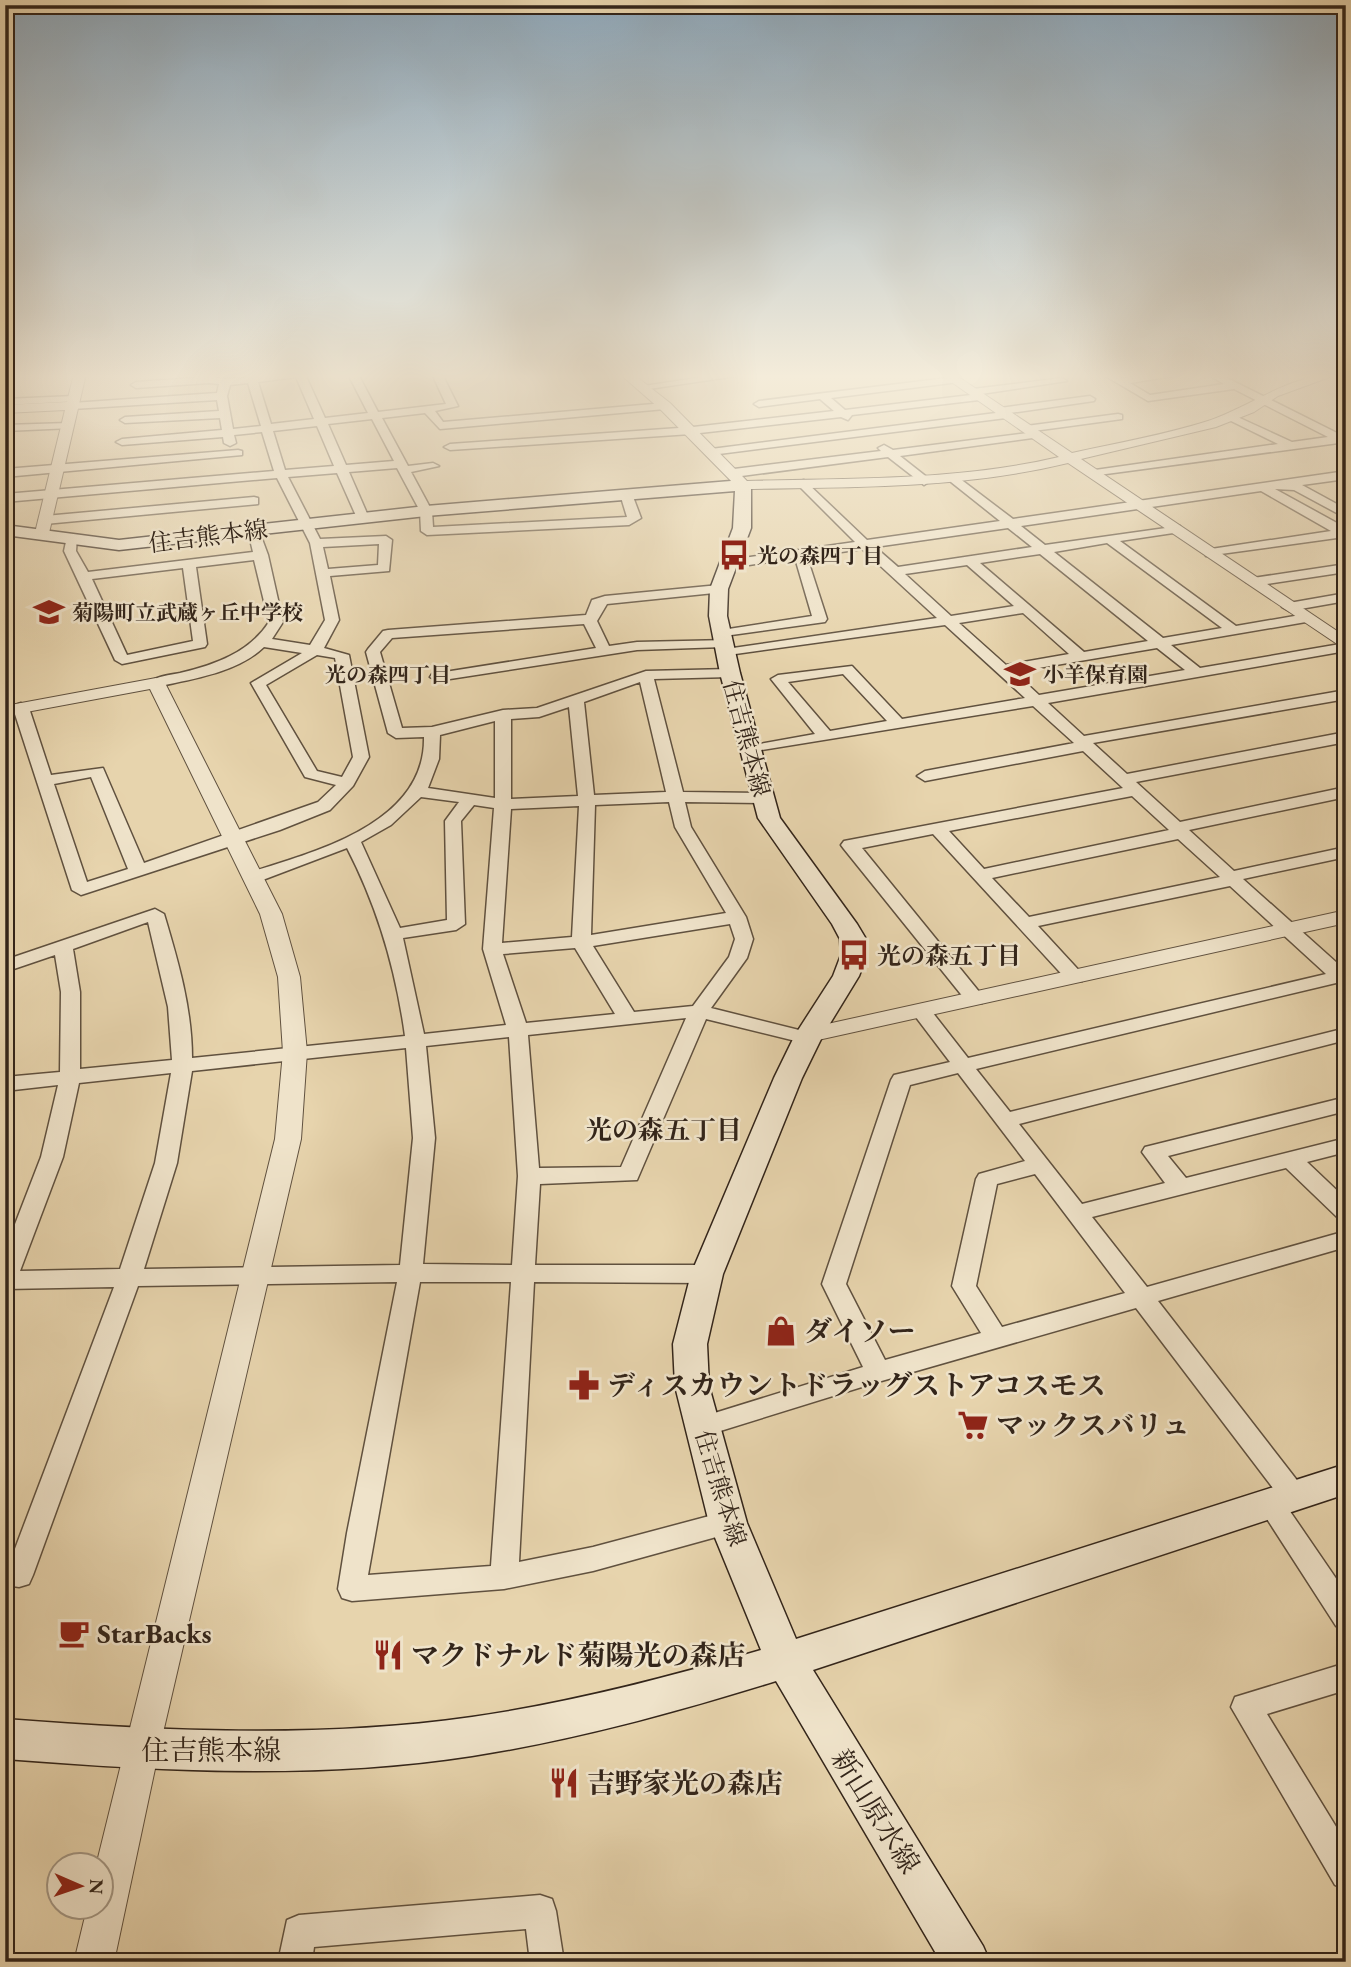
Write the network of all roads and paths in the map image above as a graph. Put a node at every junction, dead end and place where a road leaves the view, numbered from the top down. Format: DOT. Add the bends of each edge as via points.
graph roads {
  1 [pos="58,466"];
  2 [pos="90,466"];
  3 [pos="246,466"];
  4 [pos="278,466"];
  5 [pos="340,466"];
  6 [pos="433,466"];
  7 [pos="725,466"];
  8 [pos="815,466"];
  9 [pos="906,466"];
  10 [pos="1038,466"];
  11 [pos="1083,466"];
  12 [pos="1153,466"];
  13 [pos="400,467"];
  14 [pos="57,469"];
  15 [pos="341,469"];
  16 [pos="5,473"];
  17 [pos="1096,474"];
  18 [pos="281,475"];
  19 [pos="1346,475"];
  20 [pos="248,477"];
  21 [pos="738,479"];
  22 [pos="956,479"];
  23 [pos="924,481"];
  24 [pos="804,484"];
  25 [pos="1282,484"];
  26 [pos="1263,487"];
  27 [pos="51,494"];
  28 [pos="626,494"];
  29 [pos="5,498"];
  30 [pos="1142,505"];
  31 [pos="426,512"];
  32 [pos="1346,514"];
  33 [pos="363,518"];
  34 [pos="257,519"];
  35 [pos="1007,523"];
  36 [pos="303,524"];
  37 [pos="44,526"];
  38 [pos="1176,528"];
  39 [pos="5,530"];
  40 [pos="1344,533"];
  41 [pos="1109,539"];
  42 [pos="72,540"];
  43 [pos="316,543"];
  44 [pos="864,544"];
  45 [pos="1040,549"];
  46 [pos="1211,553"];
  47 [pos="800,554"];
  48 [pos="262,555"];
  49 [pos="969,560"];
  50 [pos="189,563"];
  51 [pos="729,564"];
  52 [pos="1346,568"];
  53 [pos="894,572"];
  54 [pos="323,573"];
  55 [pos="1313,574"];
  56 [pos="84,576"];
  57 [pos="1253,582"];
  58 [pos="719,589"];
  59 [pos="1346,596"];
  60 [pos="1289,607"];
  61 [pos="1025,609"];
  62 [pos="589,618"];
  63 [pos="1306,618"];
  64 [pos="947,620"];
  65 [pos="1233,630"];
  66 [pos="263,642"];
  67 [pos="1159,643"];
  68 [pos="1346,646"];
  69 [pos="315,650"];
  70 [pos="725,651"];
  71 [pos="605,652"];
  72 [pos="1080,656"];
  73 [pos="1001,670"];
  74 [pos="1196,672"];
  75 [pos="646,676"];
  76 [pos="437,677"];
  77 [pos="156,683"];
  78 [pos="1346,694"];
  79 [pos="576,701"];
  80 [pos="1036,702"];
  81 [pos="13,710"];
  82 [pos="503,715"];
  83 [pos="899,725"];
  84 [pos="432,732"];
  85 [pos="826,737"];
  86 [pos="1346,737"];
  87 [pos="1083,744"];
  88 [pos="750,750"];
  89 [pos="925,776"];
  90 [pos="46,781"];
  91 [pos="347,783"];
  92 [pos="1129,786"];
  93 [pos="416,791"];
  94 [pos="1346,792"];
  95 [pos="675,797"];
  96 [pos="761,798"];
  97 [pos="470,799"];
  98 [pos="587,803"];
  99 [pos="503,804"];
  100 [pos="937,829"];
  101 [pos="1179,831"];
  102 [pos="234,839"];
  103 [pos="352,841"];
  104 [pos="1346,852"];
  105 [pos="138,871"];
  106 [pos="980,875"];
  107 [pos="254,877"];
  108 [pos="1231,878"];
  109 [pos="1346,916"];
  110 [pos="737,917"];
  111 [pos="1025,923"];
  112 [pos="1288,929"];
  113 [pos="395,934"];
  114 [pos="581,942"];
  115 [pos="63,946"];
  116 [pos="492,949"];
  117 [pos="5,966"];
  118 [pos="1075,977"];
  119 [pos="1343,979"];
  120 [pos="975,999"];
  121 [pos="699,1011"];
  122 [pos="922,1012"];
  123 [pos="627,1017"];
  124 [pos="518,1030"];
  125 [pos="1346,1034"];
  126 [pos="808,1037"];
  127 [pos="416,1041"];
  128 [pos="295,1052"];
  129 [pos="182,1064"];
  130 [pos="963,1065"];
  131 [pos="71,1077"];
  132 [pos="5,1084"];
  133 [pos="1346,1104"];
  134 [pos="1006,1120"];
  135 [pos="1346,1145"];
  136 [pos="1290,1158"];
  137 [pos="1040,1165"];
  138 [pos="529,1176"];
  139 [pos="1180,1186"];
  140 [pos="1346,1212"];
  141 [pos="1077,1213"];
  142 [pos="1346,1239"];
  143 [pos="525,1272"];
  144 [pos="409,1273"];
  145 [pos="707,1274"];
  146 [pos="130,1276"];
  147 [pos="256,1278"];
  148 [pos="5,1280"];
  149 [pos="1142,1298"];
  150 [pos="996,1338"];
  151 [pos="878,1372"];
  152 [pos="701,1427"];
  153 [pos="1346,1479"];
  154 [pos="1283,1501"];
  155 [pos="729,1522"];
  156 [pos="5,1573"];
  157 [pos="504,1577"];
  158 [pos="1346,1617"];
  159 [pos="785,1660"];
  160 [pos="1346,1676"];
  161 [pos="5,1739"];
  162 [pos="141,1750"];
  163 [pos="1346,1874"];
  164 [pos="94,1962"];
  165 [pos="295,1962"];
  166 [pos="547,1962"];
  167 [pos="967,1962"];
  1 -- 14 [label="street"];
  2 -- 14 [label="street"];
  3 -- 20 [label="street"];
  4 -- 18 [label="street"];
  5 -- 15 [label="street"];
  6 -- 13 [label="street"];
  7 -- 21 [label="street"];
  8 -- 21 [label="street"];
  9 -- 23 [label="street"];
  10 -- 22 [label="street"];
  11 -- 17 [label="street"];
  12 -- 17 [label="street"];
  13 -- 15 [label="street"];
  13 -- 31 [label="street"];
  14 -- 16 [label="street"];
  14 -- 27 [label="street"];
  15 -- 18 [label="street"];
  15 -- 33 [label="street"];
  17 -- 30 [label="street"];
  18 -- 20 [label="street"];
  18 -- 36 [label="street"];
  19 -- 25 [label="street"];
  20 -- 27 [label="street"];
  20 -- 34 [label="street"];
  21 -- 24 [label="street"];
  21 -- 28 [label="main road, 住吉熊本線"];
  21 -- 51 [label="main road, 住吉熊本線" via="745,504 737,548"];
  22 -- 23 [label="street"];
  22 -- 35 [label="street"];
  23 -- 24 [label="street"];
  24 -- 44 [label="street"];
  25 -- 26 [label="street"];
  25 -- 32 [label="street" via="1297,487"];
  26 -- 30 [label="street"];
  26 -- 40 [label="street"];
  27 -- 29 [label="street"];
  27 -- 37 [label="street"];
  28 -- 31 [label="main road, 住吉熊本線"];
  28 -- 31 [label="street" via="635,518 629,521 430,532"];
  30 -- 35 [label="street"];
  30 -- 38 [label="street"];
  31 -- 33 [label="main road, 住吉熊本線"];
  33 -- 36 [label="main road, 住吉熊本線"];
  34 -- 36 [label="main road, 住吉熊本線"];
  34 -- 37 [label="street"];
  34 -- 42 [label="main road, 住吉熊本線" via="119,545"];
  34 -- 48 [label="street"];
  35 -- 44 [label="street"];
  35 -- 45 [label="street"];
  36 -- 43 [label="street"];
  37 -- 39 [label="main road, 住吉熊本線"];
  37 -- 42 [label="main road, 住吉熊本線"];
  38 -- 41 [label="street"];
  38 -- 46 [label="street"];
  40 -- 46 [label="street"];
  41 -- 45 [label="street"];
  41 -- 65 [label="street"];
  42 -- 56 [label="street" via="69,551"];
  43 -- 54 [label="street"];
  43 -- 54 [label="street" via="386,540 384,568"];
  44 -- 47 [label="street"];
  44 -- 53 [label="street"];
  45 -- 49 [label="street"];
  45 -- 67 [label="street"];
  46 -- 57 [label="street"];
  47 -- 51 [label="street"];
  47 -- 70 [label="street" via="820,619"];
  48 -- 50 [label="street"];
  48 -- 66 [label="street" via="276,622"];
  49 -- 53 [label="street"];
  49 -- 61 [label="street"];
  50 -- 56 [label="street"];
  50 -- 56 [label="street" via="200,644 122,660"];
  51 -- 58 [label="main road, 住吉熊本線"];
  52 -- 55 [label="street"];
  53 -- 64 [label="street"];
  54 -- 69 [label="street" via="332,620"];
  55 -- 57 [label="street"];
  55 -- 59 [label="street"];
  57 -- 60 [label="street"];
  58 -- 62 [label="street" via="600,601 595,616"];
  58 -- 70 [label="main road, 住吉熊本線" via="718,617"];
  59 -- 60 [label="street"];
  60 -- 63 [label="street"];
  61 -- 64 [label="street"];
  61 -- 72 [label="street"];
  62 -- 71 [label="street"];
  62 -- 84 [label="street" via="388,634 373,652 396,733"];
  63 -- 65 [label="street"];
  63 -- 68 [label="street"];
  64 -- 70 [label="street"];
  64 -- 73 [label="street"];
  65 -- 67 [label="street"];
  66 -- 69 [label="street"];
  66 -- 77 [label="street" via="226,663"];
  67 -- 72 [label="street"];
  67 -- 74 [label="street"];
  68 -- 74 [label="street"];
  69 -- 91 [label="street" via="342,655 361,757"];
  69 -- 91 [label="street" via="258,683 311,775"];
  70 -- 71 [label="street" via="647,645"];
  70 -- 75 [label="street"];
  70 -- 88 [label="main road, 住吉熊本線"];
  71 -- 76 [label="street"];
  72 -- 73 [label="street"];
  73 -- 80 [label="street"];
  74 -- 80 [label="street"];
  75 -- 79 [label="street"];
  75 -- 95 [label="street"];
  77 -- 81 [label="street"];
  77 -- 102 [label="street"];
  78 -- 87 [label="street"];
  79 -- 82 [label="street" via="539,712"];
  79 -- 98 [label="street"];
  80 -- 83 [label="street"];
  80 -- 87 [label="street"];
  81 -- 90 [label="street"];
  82 -- 84 [label="street"];
  82 -- 99 [label="street"];
  83 -- 85 [label="street"];
  83 -- 85 [label="street" via="848,669 778,679"];
  84 -- 93 [label="street" via="431,761"];
  85 -- 88 [label="street"];
  86 -- 92 [label="street"];
  87 -- 89 [label="street"];
  87 -- 92 [label="street"];
  88 -- 96 [label="main road, 住吉熊本線"];
  90 -- 105 [label="street" via="97,771"];
  90 -- 105 [label="street" via="81,890"];
  91 -- 102 [label="street" via="324,806"];
  92 -- 100 [label="street"];
  92 -- 101 [label="street"];
  93 -- 97 [label="street"];
  93 -- 103 [label="street" via="402,808"];
  94 -- 101 [label="street"];
  95 -- 96 [label="street"];
  95 -- 98 [label="street"];
  95 -- 110 [label="street" via="683,827"];
  96 -- 126 [label="main road, 住吉熊本線" via="769,818 853,939 854,955 846,976"];
  97 -- 99 [label="street"];
  97 -- 113 [label="street" via="453,821 456,924"];
  98 -- 99 [label="street"];
  98 -- 114 [label="street"];
  99 -- 116 [label="street"];
  100 -- 106 [label="street"];
  100 -- 120 [label="street" via="849,845"];
  101 -- 106 [label="street"];
  101 -- 108 [label="street"];
  102 -- 105 [label="street"];
  102 -- 107 [label="street"];
  103 -- 107 [label="street"];
  103 -- 113 [label="street"];
  104 -- 108 [label="street"];
  106 -- 111 [label="street"];
  107 -- 128 [label="street" via="271,914 289,977"];
  108 -- 111 [label="street"];
  108 -- 112 [label="street"];
  109 -- 112 [label="street"];
  110 -- 114 [label="street"];
  110 -- 121 [label="street" via="744,939 738,958"];
  111 -- 118 [label="street"];
  112 -- 118 [label="street"];
  112 -- 119 [label="street"];
  113 -- 127 [label="street"];
  114 -- 116 [label="street"];
  114 -- 123 [label="street"];
  115 -- 117 [label="street"];
  115 -- 129 [label="street" via="155,914 170,964"];
  115 -- 131 [label="street" via="72,988"];
  116 -- 124 [label="street"];
  118 -- 120 [label="street"];
  119 -- 130 [label="street"];
  120 -- 122 [label="street"];
  121 -- 123 [label="street"];
  121 -- 126 [label="street"];
  121 -- 138 [label="street" via="629,1175"];
  122 -- 126 [label="street"];
  122 -- 130 [label="street"];
  123 -- 124 [label="street"];
  124 -- 127 [label="street"];
  124 -- 138 [label="street"];
  125 -- 134 [label="street"];
  126 -- 145 [label="main road, 住吉熊本線"];
  127 -- 128 [label="street"];
  127 -- 144 [label="street" via="424,1137"];
  128 -- 129 [label="street"];
  128 -- 147 [label="street" via="288,1139"];
  129 -- 131 [label="street"];
  129 -- 146 [label="street" via="159,1189"];
  130 -- 134 [label="street"];
  130 -- 151 [label="street" via="901,1080 834,1284"];
  131 -- 132 [label="street"];
  131 -- 148 [label="street" via="58,1143"];
  133 -- 139 [label="street" via="1153,1152"];
  134 -- 137 [label="street"];
  135 -- 136 [label="street"];
  136 -- 139 [label="street"];
  136 -- 140 [label="street"];
  137 -- 141 [label="street"];
  137 -- 150 [label="street" via="987,1179 964,1286"];
  138 -- 143 [label="street"];
  139 -- 141 [label="street"];
  141 -- 149 [label="street"];
  142 -- 149 [label="street"];
  143 -- 144 [label="street"];
  143 -- 145 [label="street"];
  143 -- 157 [label="street"];
  144 -- 147 [label="street"];
  144 -- 157 [label="street" via="352,1589"];
  145 -- 152 [label="main road, 住吉熊本線" via="690,1344 692,1386"];
  146 -- 147 [label="street"];
  146 -- 148 [label="street"];
  146 -- 156 [label="street" via="19,1575"];
  147 -- 162 [label="street"];
  149 -- 150 [label="street"];
  149 -- 154 [label="street"];
  150 -- 151 [label="street"];
  151 -- 152 [label="street"];
  152 -- 155 [label="main road, 住吉熊本線"];
  153 -- 154 [label="main road, 住吉熊本線"];
  154 -- 158 [label="street"];
  154 -- 159 [label="main road, 住吉熊本線"];
  155 -- 157 [label="street" via="593,1559"];
  155 -- 159 [label="main road, 住吉熊本線"];
  159 -- 162 [label="main road, 住吉熊本線" via="579,1717 471,1736 364,1748"];
  159 -- 167 [label="main road, 新山原水線"];
  160 -- 163 [label="street" via="1246,1707"];
  161 -- 162 [label="main road, 住吉熊本線"];
  162 -- 164 [label="street"];
  165 -- 166 [label="street" via="299,1932 540,1911"];
}
